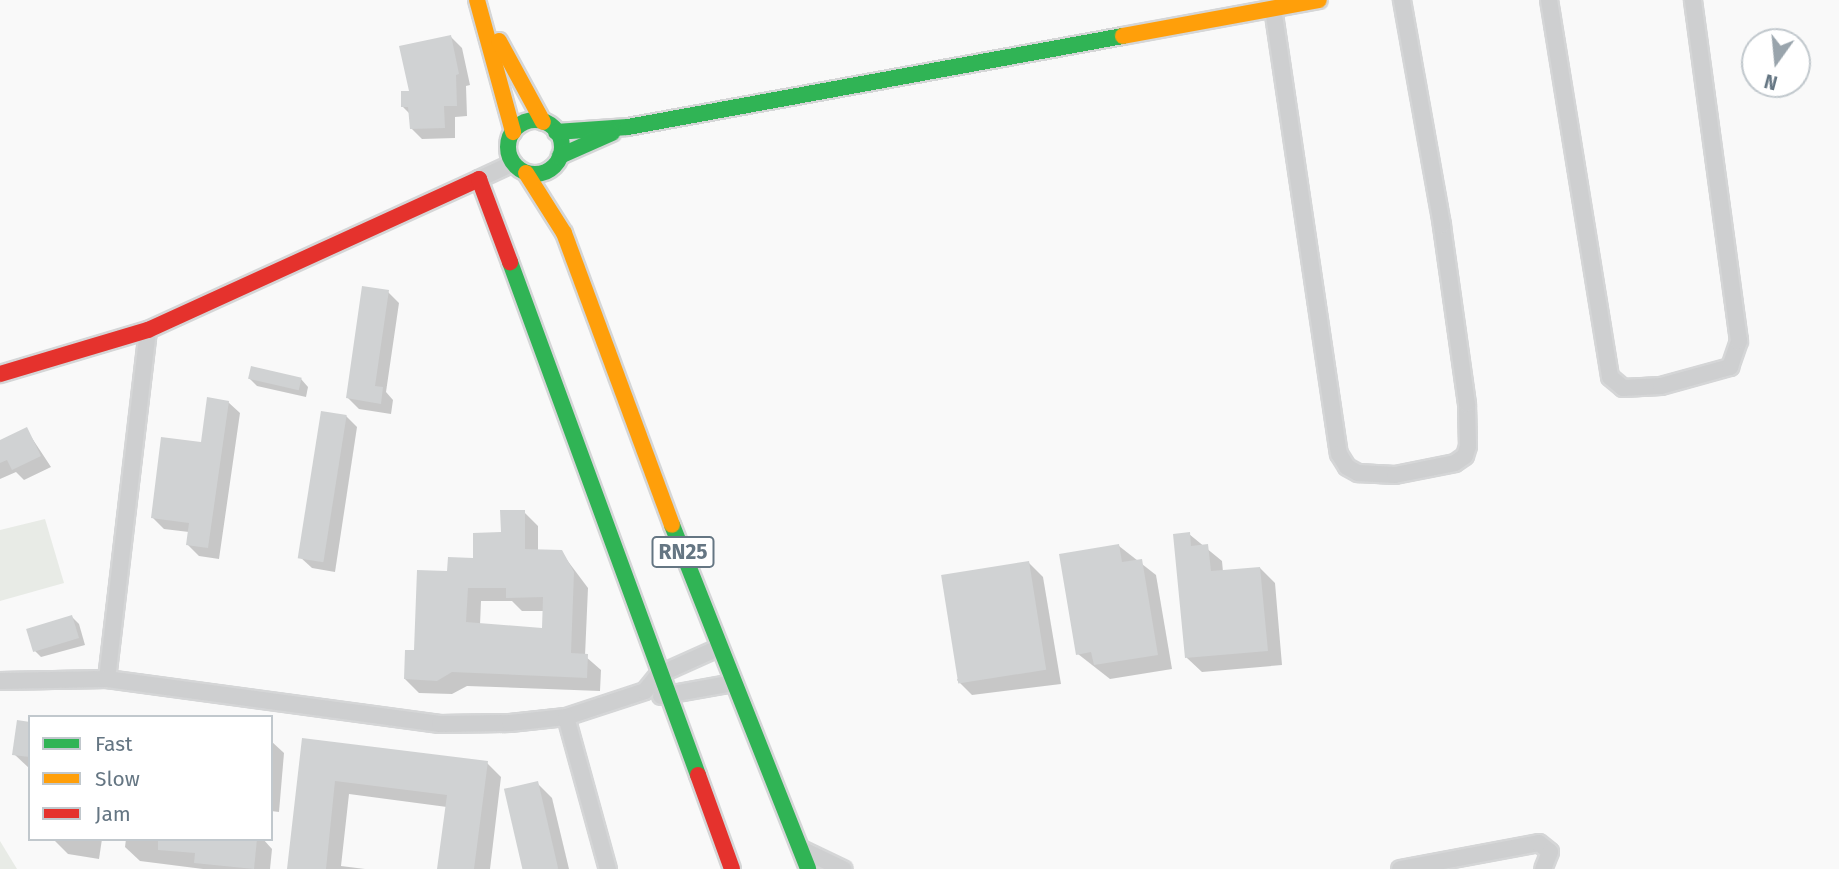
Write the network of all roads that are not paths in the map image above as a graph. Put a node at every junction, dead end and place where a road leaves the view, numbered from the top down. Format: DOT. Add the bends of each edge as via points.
graph roads {
  1 [pos="1221,0"];
  2 [pos="1319,0"];
  3 [pos="1402,0"];
  4 [pos="1549,0"];
  5 [pos="1693,0"];
  6 [pos="477,1"];
  7 [pos="1273,8"];
  8 [pos="1225,17"];
  9 [pos="549,127"];
  10 [pos="628,127"];
  11 [pos="513,132"];
  12 [pos="558,159"];
  13 [pos="520,168"];
  14 [pos="479,179"];
  15 [pos="564,233"];
  16 [pos="148,330"];
  17 [pos="0,374"];
  18 [pos="718,648"];
  19 [pos="658,675"];
  20 [pos="107,679"];
  21 [pos="0,681"];
  22 [pos="733,683"];
  23 [pos="646,691"];
  24 [pos="667,698"];
  25 [pos="566,717"];
  26 [pos="801,849"];
  27 [pos="608,869"];
  28 [pos="732,869"];
  29 [pos="808,869"];
  30 [pos="843,869"];
  31 [pos="1400,869"];
  32 [pos="1543,869"];
  1 -- 8 [label="street"];
  2 -- 7 [label="street"];
  3 -- 7 [label="street" via="1442,225 1467,404 1468,446 1465,456 1455,463 1395,475 1358,473 1347,467 1339,454"];
  4 -- 5 [label="street" via="1610,377 1623,388 1661,386 1730,367 1739,341"];
  6 -- 9 [label="street, RN25"];
  6 -- 11 [label="street, RN25"];
  7 -- 8 [label="street"];
  8 -- 10 [label="street"];
  9 -- 10 [label="street"];
  9 -- 11 [label="street" via="526,122"];
  9 -- 12 [label="street, RN25"];
  10 -- 12 [label="street"];
  11 -- 13 [label="street, RN25" via="508,148"];
  12 -- 13 [label="street" via="543,173"];
  12 -- 15 [label="street, RN25"];
  13 -- 14 [label="street"];
  13 -- 15 [label="street, RN25"];
  14 -- 16 [label="street"];
  14 -- 19 [label="street"];
  15 -- 18 [label="street, RN25"];
  16 -- 17 [label="street"];
  16 -- 20 [label="street"];
  18 -- 19 [label="street"];
  18 -- 22 [label="street, RN25"];
  19 -- 23 [label="street"];
  19 -- 24 [label="street"];
  20 -- 21 [label="street"];
  20 -- 25 [label="street" via="440,724"];
  22 -- 24 [label="street"];
  22 -- 26 [label="street, RN25"];
  23 -- 24 [label="street"];
  23 -- 25 [label="street"];
  24 -- 28 [label="street"];
  25 -- 27 [label="street"];
  26 -- 29 [label="street, RN25"];
  26 -- 30 [label="street"];
  31 -- 32 [label="street" via="1539,843 1550,852"];
}
